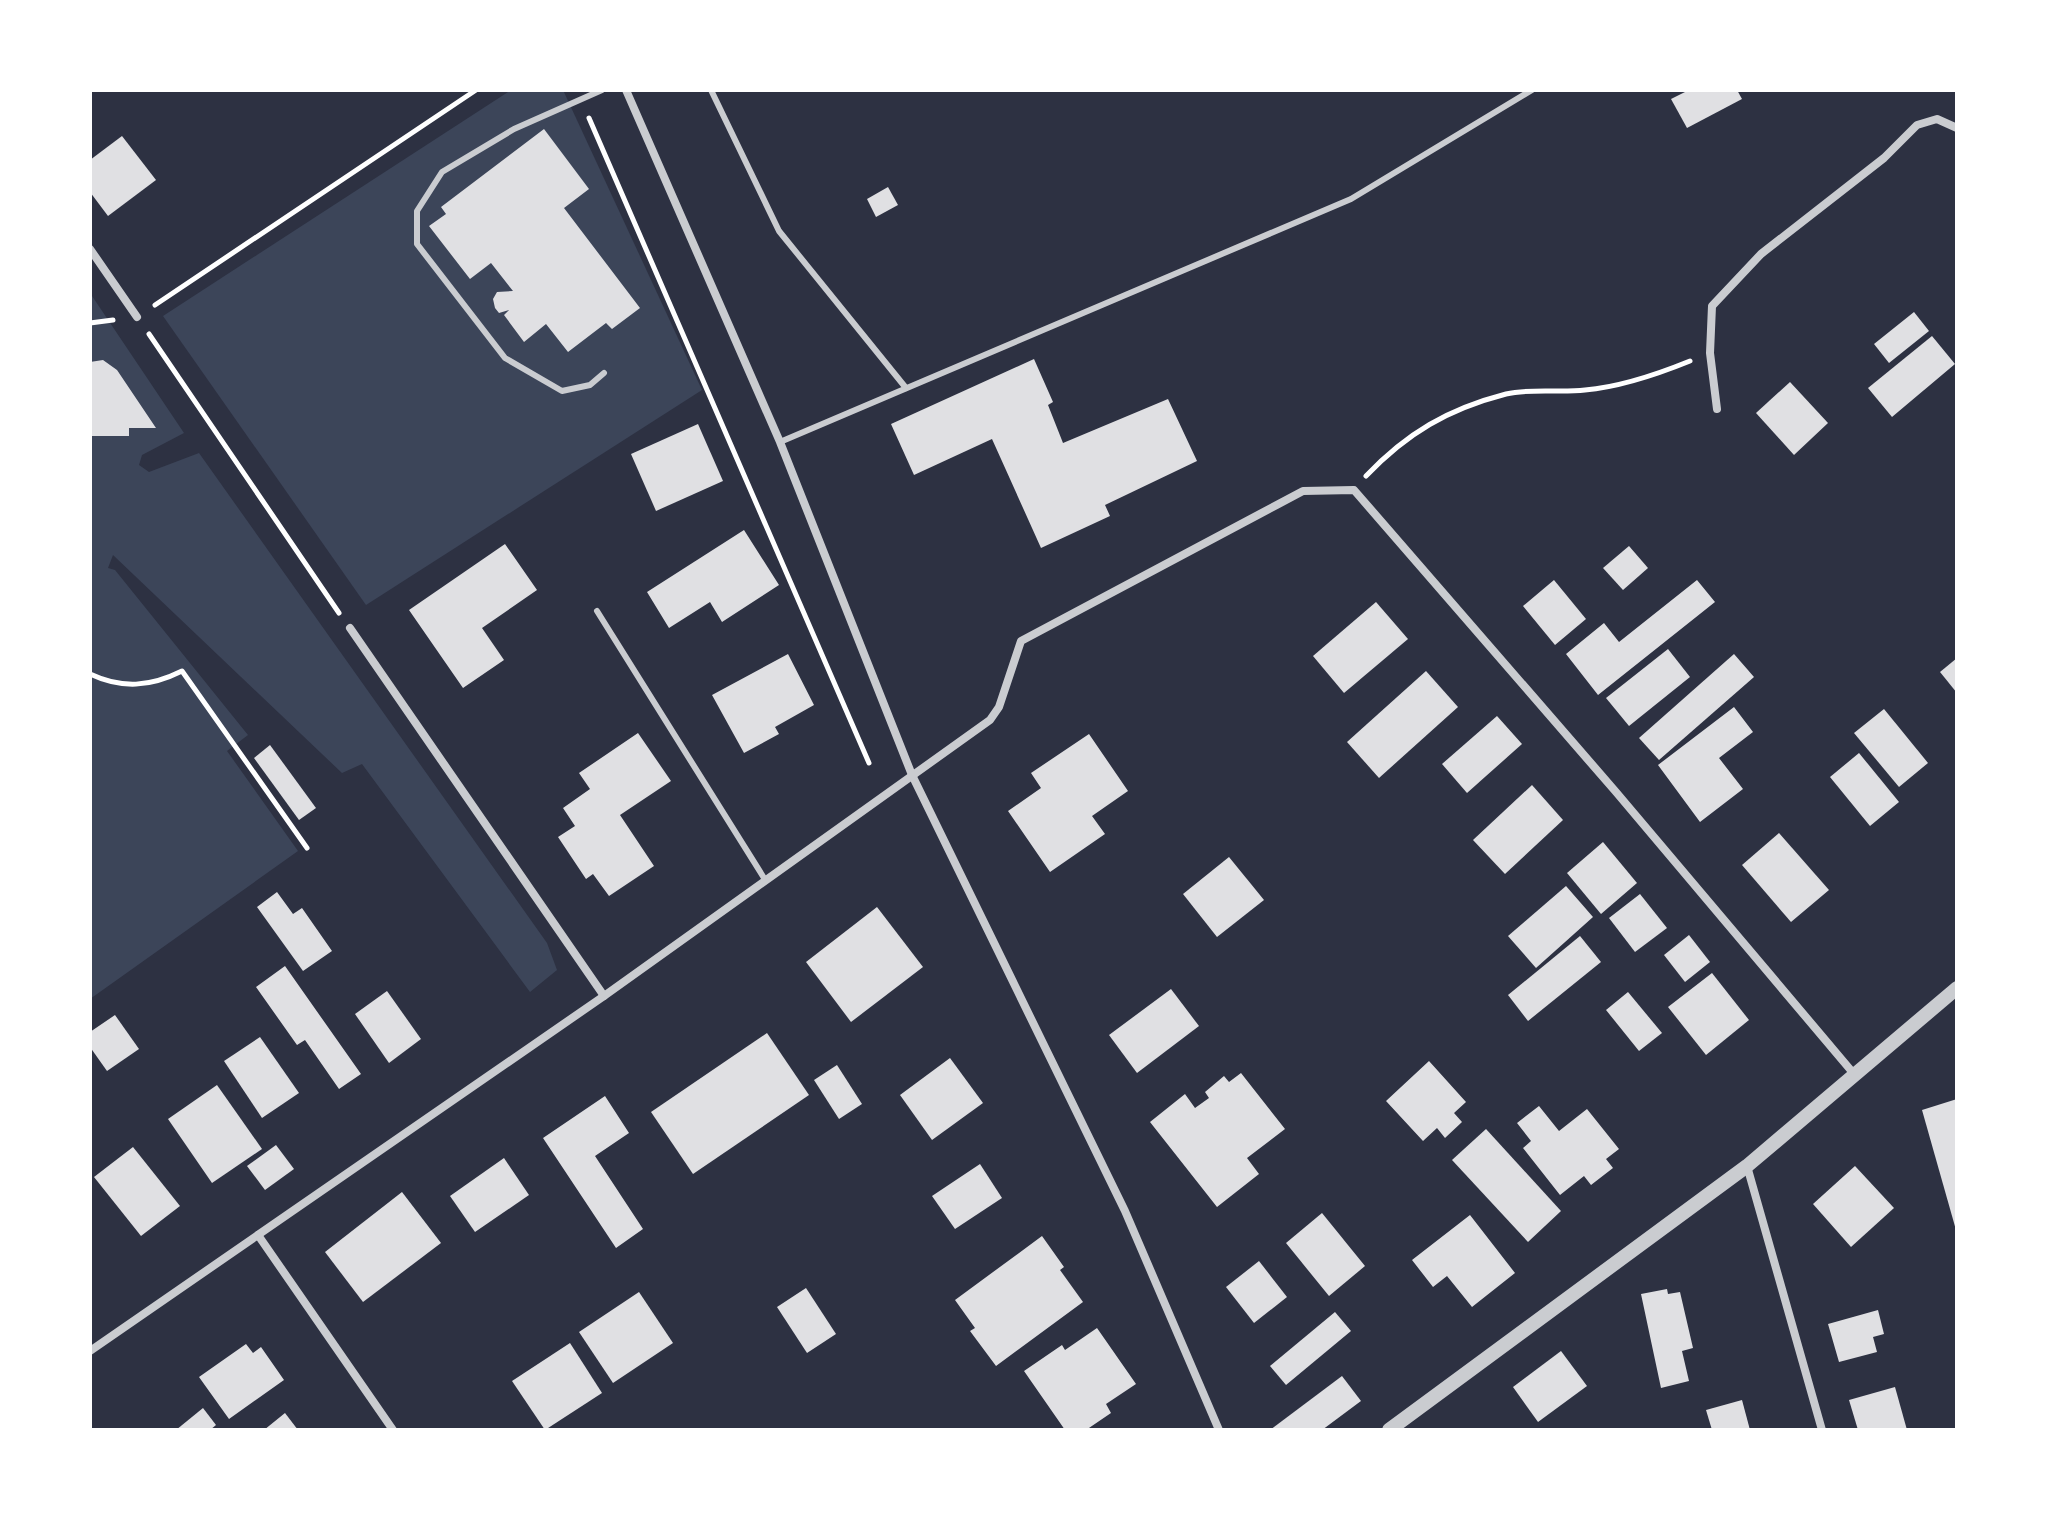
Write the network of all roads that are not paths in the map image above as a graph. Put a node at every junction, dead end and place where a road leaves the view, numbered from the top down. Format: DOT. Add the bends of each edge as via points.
graph roads {
  1 [pos="602,90"];
  2 [pos="626,90"];
  3 [pos="711,90"];
  4 [pos="1532,90"];
  5 [pos="1957,128"];
  6 [pos="90,249"];
  7 [pos="137,317"];
  8 [pos="604,373"];
  9 [pos="906,388"];
  10 [pos="1717,409"];
  11 [pos="780,442"];
  12 [pos="597,611"];
  13 [pos="350,628"];
  14 [pos="912,775"];
  15 [pos="764,878"];
  16 [pos="1957,988"];
  17 [pos="604,996"];
  18 [pos="1854,1074"];
  19 [pos="1747,1166"];
  20 [pos="258,1235"];
  21 [pos="90,1351"];
  22 [pos="393,1430"];
  23 [pos="1219,1430"];
  24 [pos="1389,1430"];
  25 [pos="1822,1430"];
  1 -- 8 [label="lane" via="514,129 442,172 417,211 417,244 505,358 562,391 590,385"];
  2 -- 11 [label="street"];
  3 -- 9 [label="lane" via="779,231"];
  4 -- 9 [label="lane" via="1351,199"];
  5 -- 10 [label="street" via="1937,119 1917,125 1884,158 1761,254 1712,306 1710,353"];
  6 -- 7 [label="street"];
  9 -- 11 [label="lane"];
  11 -- 14 [label="street"];
  12 -- 15 [label="lane"];
  13 -- 17 [label="street"];
  14 -- 15 [label="street"];
  14 -- 18 [label="street" via="990,720 1021,641 1303,491 1354,490"];
  14 -- 23 [label="street" via="1125,1211"];
  15 -- 17 [label="street"];
  16 -- 18 [label="street"];
  17 -- 20 [label="street"];
  18 -- 19 [label="street"];
  19 -- 24 [label="street"];
  19 -- 25 [label="street"];
  20 -- 21 [label="street"];
  20 -- 22 [label="street"];
}
